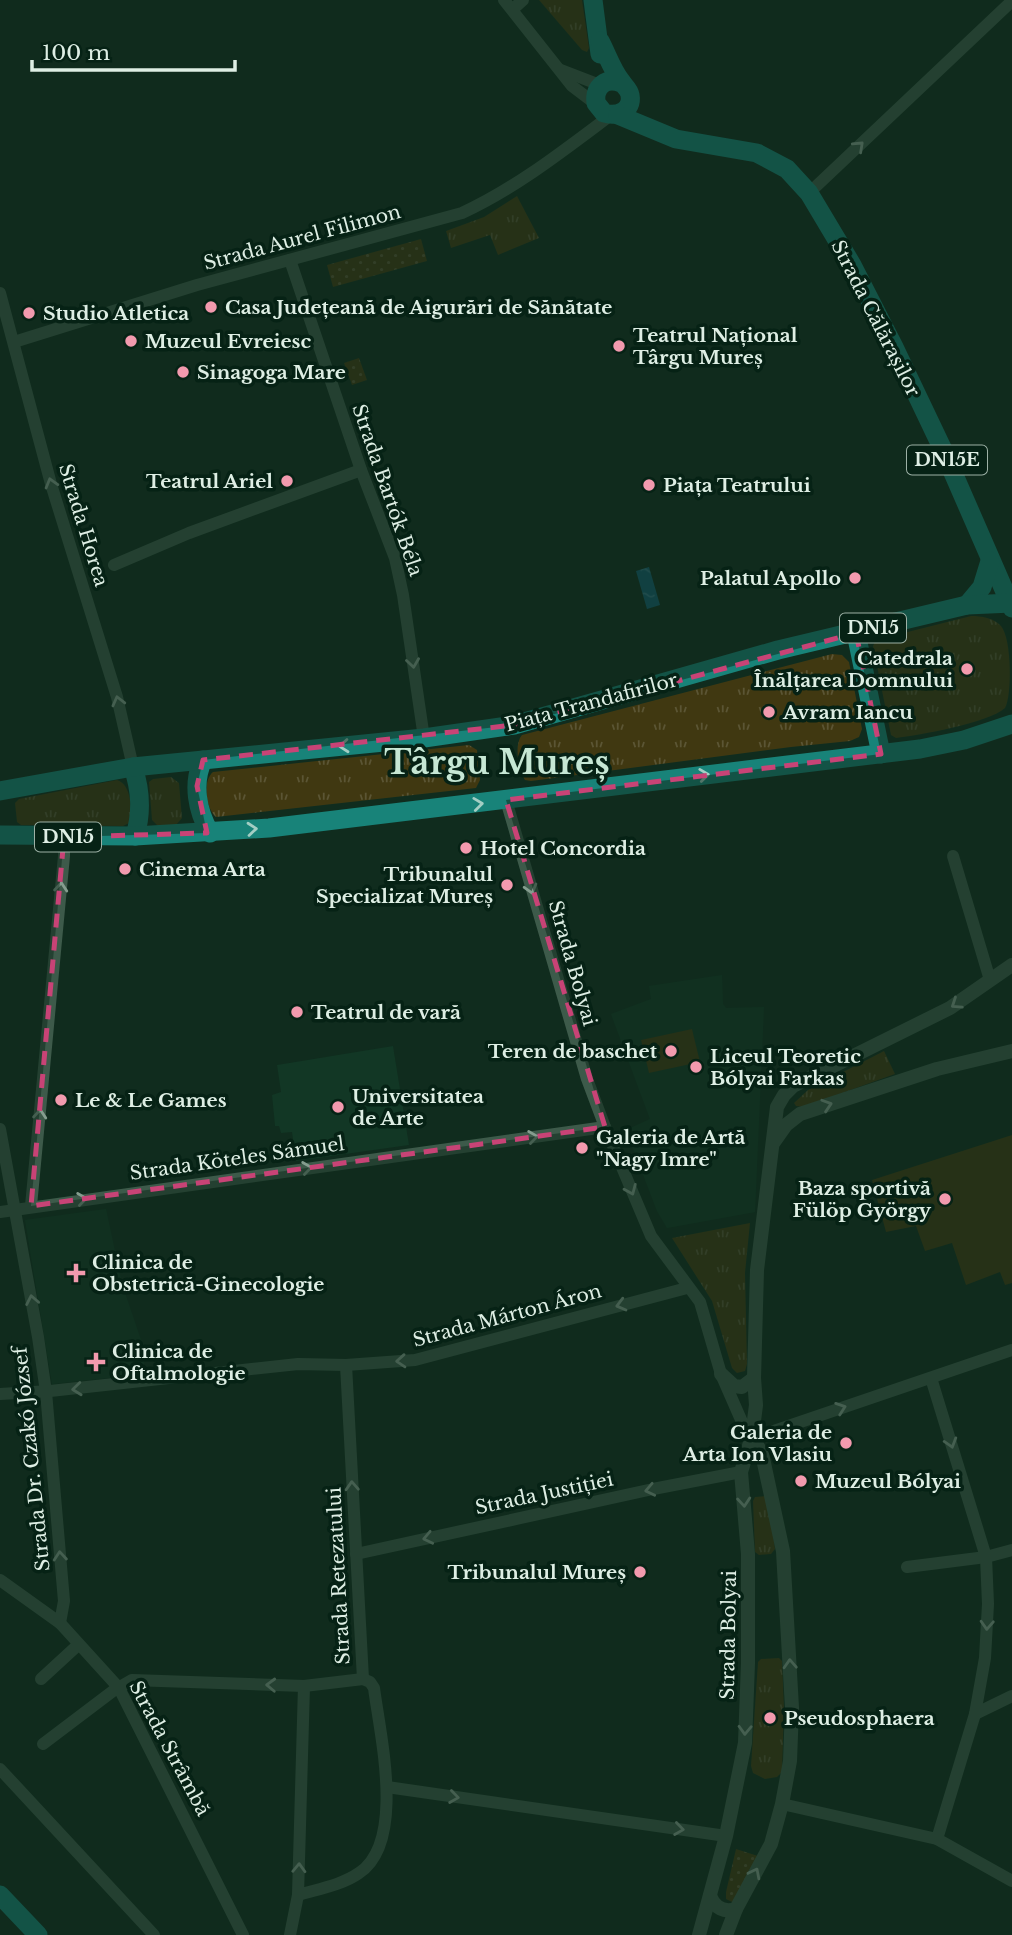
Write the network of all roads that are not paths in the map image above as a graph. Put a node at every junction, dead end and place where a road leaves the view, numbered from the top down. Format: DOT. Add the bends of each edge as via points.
graph roads {
  1 [pos="523,0"];
  2 [pos="593,0"];
  3 [pos="1012,1"];
  4 [pos="508,5"];
  5 [pos="561,70"];
  6 [pos="610,99"];
  7 [pos="809,193"];
  8 [pos="290,260"];
  9 [pos="1,297"];
  10 [pos="14,342"];
  11 [pos="361,470"];
  12 [pos="990,561"];
  13 [pos="114,565"];
  14 [pos="967,605"];
  15 [pos="1011,605"];
  16 [pos="856,633"];
  17 [pos="1008,723"];
  18 [pos="424,738"];
  19 [pos="881,754"];
  20 [pos="203,760"];
  21 [pos="133,767"];
  22 [pos="0,791"];
  23 [pos="506,800"];
  24 [pos="210,833"];
  25 [pos="1,834"];
  26 [pos="135,836"];
  27 [pos="64,837"];
  28 [pos="953,856"];
  29 [pos="1012,965"];
  30 [pos="990,980"];
  31 [pos="1012,1051"];
  32 [pos="605,1127"];
  33 [pos="0,1129"];
  34 [pos="773,1143"];
  35 [pos="31,1206"];
  36 [pos="15,1209"];
  37 [pos="0,1212"];
  38 [pos="687,1288"];
  39 [pos="1012,1350"];
  40 [pos="346,1365"];
  41 [pos="721,1374"];
  42 [pos="754,1378"];
  43 [pos="931,1378"];
  44 [pos="46,1392"];
  45 [pos="0,1394"];
  46 [pos="752,1436"];
  47 [pos="741,1472"];
  48 [pos="768,1484"];
  49 [pos="1012,1550"];
  50 [pos="356,1554"];
  51 [pos="986,1557"];
  52 [pos="907,1567"];
  53 [pos="0,1580"];
  54 [pos="60,1623"];
  55 [pos="78,1644"];
  56 [pos="41,1679"];
  57 [pos="363,1679"];
  58 [pos="304,1686"];
  59 [pos="119,1688"];
  60 [pos="1012,1696"];
  61 [pos="975,1714"];
  62 [pos="43,1744"];
  63 [pos="1,1771"];
  64 [pos="387,1787"];
  65 [pos="782,1804"];
  66 [pos="726,1836"];
  67 [pos="937,1839"];
  68 [pos="1012,1881"];
  69 [pos="0,1895"];
  70 [pos="298,1895"];
  71 [pos="710,1896"];
  72 [pos="736,1909"];
  73 [pos="241,1934"];
  74 [pos="38,1935"];
  75 [pos="155,1935"];
  76 [pos="290,1935"];
  77 [pos="699,1935"];
  78 [pos="726,1935"];
  1 -- 4 [label="street"];
  2 -- 6 [label="main road, Strada Călărașilor / DN15E"];
  7 -- 3 [label="street, one-way"];
  4 -- 5 [label="street"];
  5 -- 6 [label="street"];
  5 -- 6 [label="street" via="572,86"];
  6 -- 7 [label="main road, Strada Călărașilor / DN15E" via="652,130 676,139 757,153 787,169"];
  6 -- 8 [label="street, Strada Aurel Filimon" via="584,135 497,196 462,213"];
  7 -- 12 [label="main road, Strada Călărașilor / DN15E" via="894,347"];
  8 -- 10 [label="street, Strada Aurel Filimon"];
  8 -- 11 [label="street, Strada Bartók Béla"];
  9 -- 10 [label="street, Strada Horea"];
  21 -- 10 [label="street, Strada Horea, one-way" via="117,696 51,484"];
  11 -- 13 [label="street"];
  11 -- 18 [label="street, Strada Bartók Béla, one-way" via="395,558"];
  12 -- 14 [label="main road" via="982,587"];
  12 -- 15 [label="main road, Strada Călărașilor / DN15E"];
  14 -- 15 [label="main road, Piața Trandafirilor / DN15"];
  14 -- 16 [label="main road, Piața Trandafirilor / DN15"];
  16 -- 18 [label="main road, Piața Trandafirilor / DN15" via="745,659 514,725"];
  16 -- 19 [label="main road"];
  17 -- 19 [label="main road, DN15" via="964,740"];
  18 -- 20 [label="main road, Piața Trandafirilor / DN15, one-way"];
  23 -- 19 [label="main road, DN15, one-way"];
  20 -- 21 [label="main road, Piața Trandafirilor / DN15"];
  20 -- 24 [label="main road" via="197,786"];
  21 -- 22 [label="main road, Piața Trandafirilor / DN15"];
  21 -- 26 [label="main road" via="140,808"];
  24 -- 23 [label="main road, DN15, one-way"];
  23 -- 32 [label="street, Strada Bolyai, one-way"];
  24 -- 26 [label="main road, DN15"];
  25 -- 27 [label="main road, DN15"];
  26 -- 27 [label="main road, DN15"];
  35 -- 27 [label="street, one-way"];
  28 -- 30 [label="street"];
  29 -- 30 [label="street, Strada Bolyai"];
  30 -- 34 [label="street, Strada Bolyai, one-way" via="950,1008 793,1086 777,1107"];
  34 -- 31 [label="street, one-way" via="800,1114 937,1069"];
  35 -- 32 [label="street, Strada Köteles Sámuel, one-way"];
  32 -- 38 [label="street, Strada Bolyai, one-way" via="651,1236"];
  33 -- 36 [label="street, Strada Dr. Czakó József"];
  34 -- 42 [label="street, Strada Bolyai" via="757,1270"];
  35 -- 36 [label="street, Strada Köteles Sámuel"];
  36 -- 37 [label="street, Strada Köteles Sámuel"];
  44 -- 36 [label="street, Strada Dr. Czakó József, one-way"];
  38 -- 40 [label="street, Strada Márton Áron, one-way" via="415,1360"];
  38 -- 41 [label="street, Strada Bolyai" via="700,1302"];
  39 -- 43 [label="street"];
  40 -- 44 [label="street, Strada Márton Áron, one-way" via="298,1364"];
  50 -- 40 [label="street, Strada Retezatului, one-way"];
  41 -- 42 [label="street" via="742,1387"];
  41 -- 46 [label="street, Strada Bolyai"];
  42 -- 46 [label="street, Strada Bolyai" via="757,1405"];
  46 -- 43 [label="street, one-way"];
  43 -- 51 [label="street, one-way"];
  44 -- 45 [label="street, Strada Márton Áron"];
  54 -- 44 [label="street, Strada Dr. Czakó József, one-way" via="64,1601"];
  46 -- 47 [label="street, Strada Bolyai"];
  46 -- 48 [label="street, Strada Bolyai" via="762,1454"];
  47 -- 48 [label="street"];
  47 -- 50 [label="street, Strada Justiției, one-way"];
  47 -- 66 [label="street, Strada Bolyai, one-way" via="748,1554 745,1743"];
  65 -- 48 [label="street, Strada Bolyai, one-way" via="790,1761 792,1708 783,1551"];
  49 -- 51 [label="street"];
  50 -- 57 [label="street, Strada Retezatului"];
  51 -- 52 [label="street"];
  51 -- 61 [label="street, one-way" via="985,1658"];
  53 -- 54 [label="street, Strada Strâmbă"];
  54 -- 55 [label="street, Strada Strâmbă"];
  55 -- 56 [label="street"];
  55 -- 59 [label="street, Strada Strâmbă"];
  57 -- 58 [label="street"];
  57 -- 64 [label="street, Strada Retezatului" via="374,1688"];
  58 -- 59 [label="street, one-way" via="132,1680"];
  70 -- 58 [label="street, one-way"];
  59 -- 62 [label="street"];
  59 -- 73 [label="street, Strada Strâmbă"];
  60 -- 61 [label="street"];
  61 -- 67 [label="street"];
  63 -- 75 [label="street"];
  64 -- 66 [label="street, one-way"];
  64 -- 70 [label="street, Strada Retezatului" via="381,1841 373,1859 359,1873"];
  65 -- 67 [label="street"];
  72 -- 65 [label="street, Strada Bolyai, one-way" via="771,1844"];
  66 -- 71 [label="street, Strada Bolyai"];
  67 -- 68 [label="street"];
  69 -- 74 [label="main road"];
  70 -- 76 [label="street"];
  71 -- 72 [label="street" via="719,1908"];
  71 -- 77 [label="street, Strada Bolyai"];
  72 -- 78 [label="street, Strada Bolyai"];
}
